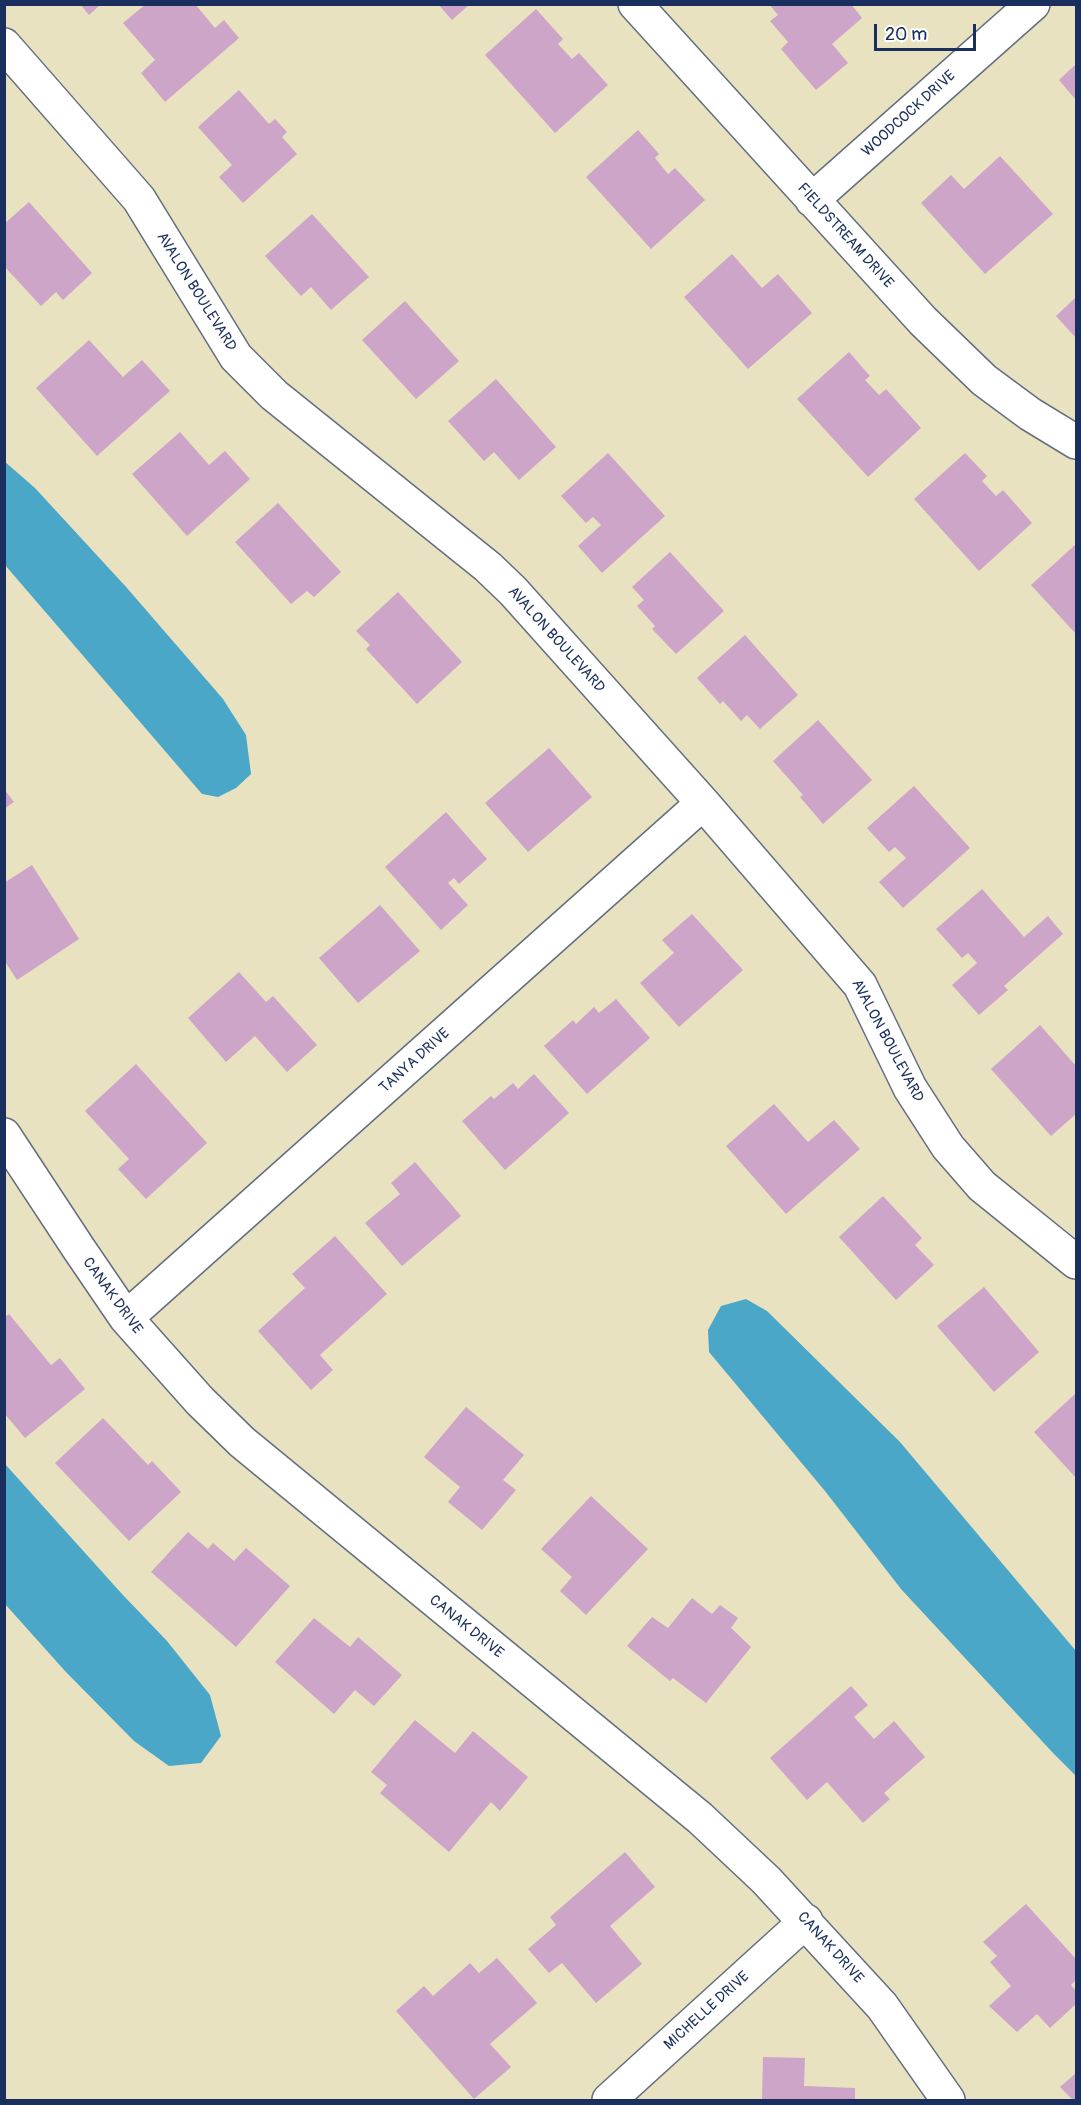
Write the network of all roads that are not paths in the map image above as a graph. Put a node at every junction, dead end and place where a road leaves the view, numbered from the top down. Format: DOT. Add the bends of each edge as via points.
graph roads {
  1 [pos="636,4"];
  2 [pos="1033,4"];
  3 [pos="4,45"];
  4 [pos="812,200"];
  5 [pos="1077,442"];
  6 [pos="703,803"];
  7 [pos="4,1135"];
  8 [pos="1077,1262"];
  9 [pos="126,1318"];
  10 [pos="806,1921"];
  11 [pos="609,2100"];
  12 [pos="948,2100"];
  1 -- 4 [label="street, FIELDSTREAM DRIVE"];
  2 -- 4 [label="street, WOODCOCK DRIVE"];
  3 -- 6 [label="street, AVALON BOULEVARD" via="139,199 236,357 274,395 488,567"];
  4 -- 5 [label="street, FIELDSTREAM DRIVE" via="923,321 984,380"];
  6 -- 8 [label="street, AVALON BOULEVARD" via="860,985 910,1088 948,1147 982,1186"];
  6 -- 9 [label="street, TANYA DRIVE"];
  7 -- 9 [label="street, CANAK DRIVE"];
  9 -- 10 [label="street, CANAK DRIVE" via="242,1442 700,1818"];
  10 -- 11 [label="street, MICHELLE DRIVE"];
  10 -- 12 [label="street, CANAK DRIVE" via="882,2006"];
}
